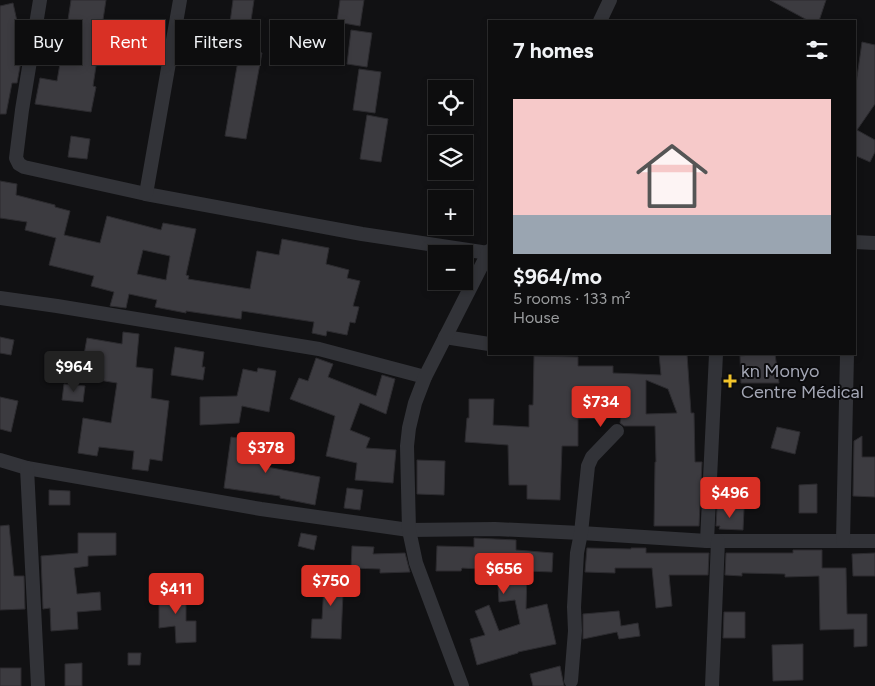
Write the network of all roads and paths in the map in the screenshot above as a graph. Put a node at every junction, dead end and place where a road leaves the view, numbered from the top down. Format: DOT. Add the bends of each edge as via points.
graph roads {
  1 [pos="40,0"];
  2 [pos="180,0"];
  3 [pos="610,0"];
  4 [pos="600,20"];
  5 [pos="146,194"];
  6 [pos="856,242"];
  7 [pos="875,243"];
  8 [pos="488,252"];
  9 [pos="0,298"];
  10 [pos="445,337"];
  11 [pos="488,344"];
  12 [pos="716,355"];
  13 [pos="847,355"];
  14 [pos="424,377"];
  15 [pos="617,431"];
  16 [pos="0,460"];
  17 [pos="27,468"];
  18 [pos="409,530"];
  19 [pos="581,533"];
  20 [pos="713,541"];
  21 [pos="843,541"];
  22 [pos="875,541"];
  23 [pos="572,680"];
  24 [pos="38,686"];
  25 [pos="462,686"];
  26 [pos="712,686"];
  1 -- 5 [label="street" via="22,110 16,158 19,164 24,168"];
  2 -- 5 [label="street"];
  3 -- 4 [label="street"];
  5 -- 8 [label="street" via="362,234"];
  6 -- 7 [label="street"];
  8 -- 10 [label="street"];
  9 -- 14 [label="street" via="319,349"];
  10 -- 11 [label="street"];
  10 -- 14 [label="street"];
  12 -- 20 [label="street"];
  13 -- 21 [label="street"];
  14 -- 18 [label="street" via="407,446"];
  15 -- 19 [label="street" via="588,466"];
  16 -- 17 [label="street"];
  17 -- 18 [label="street" via="261,509"];
  17 -- 24 [label="street"];
  18 -- 19 [label="street"];
  18 -- 25 [label="street" via="416,563"];
  19 -- 20 [label="street"];
  19 -- 23 [label="street" via="577,554"];
  20 -- 21 [label="street"];
  20 -- 26 [label="street"];
  21 -- 22 [label="street"];
}
